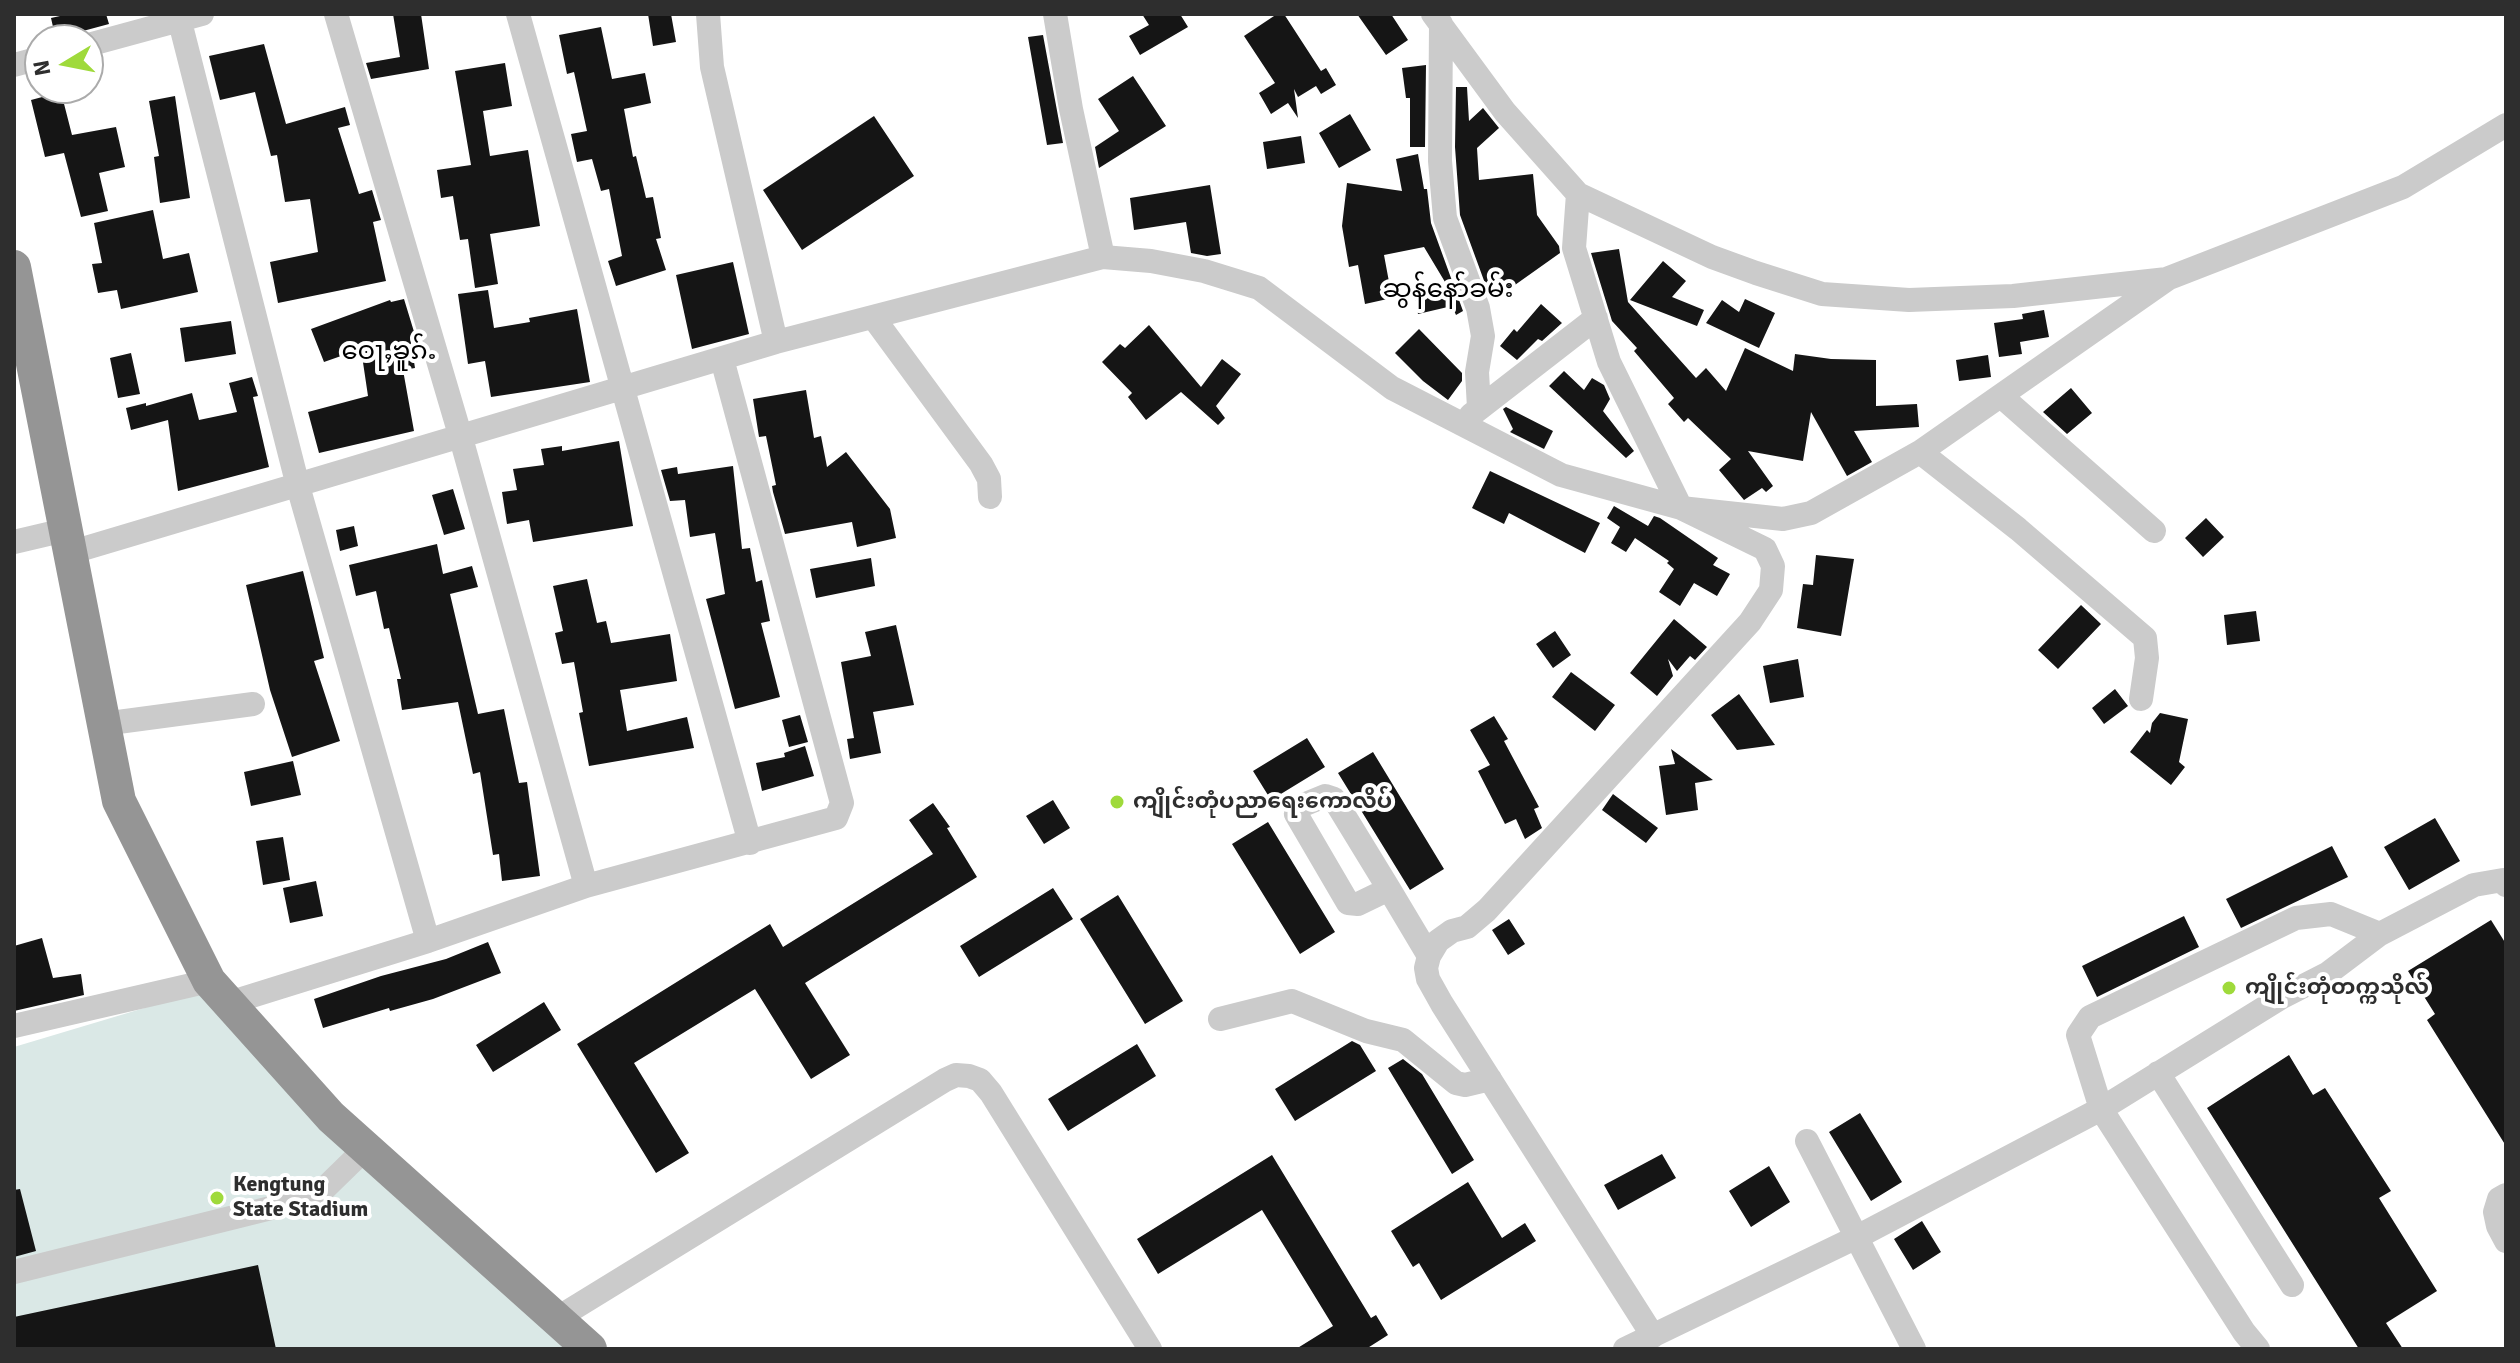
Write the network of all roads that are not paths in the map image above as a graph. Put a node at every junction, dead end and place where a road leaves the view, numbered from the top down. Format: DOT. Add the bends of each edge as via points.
graph roads {
  1 [pos="202,14"];
  2 [pos="336,14"];
  3 [pos="518,14"];
  4 [pos="708,14"];
  5 [pos="1055,14"];
  6 [pos="178,17"];
  7 [pos="1437,19"];
  8 [pos="104,40"];
  9 [pos="2506,125"];
  10 [pos="1578,194"];
  11 [pos="1103,257"];
  12 [pos="14,267"];
  13 [pos="2169,278"];
  14 [pos="873,317"];
  15 [pos="1596,318"];
  16 [pos="776,342"];
  17 [pos="722,359"];
  18 [pos="621,389"];
  19 [pos="2001,396"];
  20 [pos="1469,416"];
  21 [pos="461,438"];
  22 [pos="1920,452"];
  23 [pos="298,486"];
  24 [pos="990,497"];
  25 [pos="1681,508"];
  26 [pos="2154,531"];
  27 [pos="14,542"];
  28 [pos="67,542"];
  29 [pos="2141,699"];
  30 [pos="253,704"];
  31 [pos="103,724"];
  32 [pos="750,843"];
  33 [pos="2506,885"];
  34 [pos="586,886"];
  35 [pos="1389,889"];
  36 [pos="2380,934"];
  37 [pos="428,941"];
  38 [pos="1429,956"];
  39 [pos="219,992"];
  40 [pos="1220,1019"];
  41 [pos="14,1026"];
  42 [pos="2158,1073"];
  43 [pos="1490,1079"];
  44 [pos="2101,1109"];
  45 [pos="1807,1141"];
  46 [pos="366,1148"];
  47 [pos="2506,1195"];
  48 [pos="1857,1237"];
  49 [pos="2506,1241"];
  50 [pos="14,1272"];
  51 [pos="2292,1285"];
  52 [pos="556,1319"];
  53 [pos="1653,1336"];
  54 [pos="590,1349"];
  55 [pos="1150,1349"];
  56 [pos="1625,1349"];
  57 [pos="1914,1349"];
  58 [pos="2258,1349"];
  1 -- 6 [label="street"];
  2 -- 21 [label="street"];
  3 -- 18 [label="street"];
  4 -- 16 [label="street" via="712,67"];
  5 -- 11 [label="street"];
  6 -- 8 [label="street"];
  6 -- 23 [label="street"];
  7 -- 10 [label="street" via="1505,112"];
  7 -- 20 [label="street" via="1445,218 1483,336"];
  9 -- 13 [label="street" via="2403,187"];
  10 -- 13 [label="street" via="1712,257 1822,294 1909,300 2013,296"];
  10 -- 15 [label="street" via="1574,248"];
  11 -- 14 [label="street"];
  11 -- 20 [label="street" via="1204,271 1259,288 1392,388"];
  12 -- 28 [label="highway"];
  13 -- 19 [label="street"];
  14 -- 16 [label="street"];
  14 -- 24 [label="street" via="981,464"];
  15 -- 20 [label="street"];
  15 -- 25 [label="street" via="1609,362"];
  16 -- 17 [label="street"];
  17 -- 18 [label="street"];
  17 -- 32 [label="street" via="842,803 836,818"];
  18 -- 21 [label="street"];
  18 -- 32 [label="street"];
  19 -- 22 [label="street"];
  19 -- 26 [label="street"];
  20 -- 25 [label="street" via="1561,475"];
  21 -- 23 [label="street"];
  21 -- 34 [label="street"];
  22 -- 25 [label="street" via="1811,513 1783,519"];
  22 -- 29 [label="street" via="2145,638"];
  23 -- 28 [label="street"];
  23 -- 37 [label="street"];
  25 -- 38 [label="street" via="1765,549 1773,566 1771,590 1750,622 1487,910 1438,941"];
  27 -- 28 [label="street"];
  28 -- 31 [label="highway"];
  30 -- 31 [label="street"];
  31 -- 39 [label="highway" via="119,801"];
  32 -- 34 [label="street"];
  33 -- 36 [label="street" via="2503,880 2474,885"];
  34 -- 37 [label="street"];
  35 -- 38 [label="street"];
  36 -- 42 [label="street" via="2327,974"];
  36 -- 44 [label="street" via="2331,914 2296,918 2090,1017 2078,1035"];
  37 -- 39 [label="street"];
  38 -- 43 [label="street" via="1428,979"];
  39 -- 41 [label="street"];
  39 -- 46 [label="highway" via="331,1117"];
  40 -- 43 [label="street" via="1292,1001 1403,1040 1456,1083"];
  42 -- 44 [label="street"];
  42 -- 51 [label="street"];
  43 -- 53 [label="street"];
  44 -- 48 [label="street"];
  44 -- 58 [label="street"];
  45 -- 48 [label="street"];
  46 -- 50 [label="street" via="307,1199"];
  46 -- 52 [label="highway"];
  47 -- 49 [label="street" via="2495,1212"];
  48 -- 53 [label="street"];
  48 -- 57 [label="street"];
  52 -- 54 [label="highway"];
  52 -- 55 [label="street" via="956,1075 980,1080 991,1093"];
  53 -- 56 [label="street"];
}
